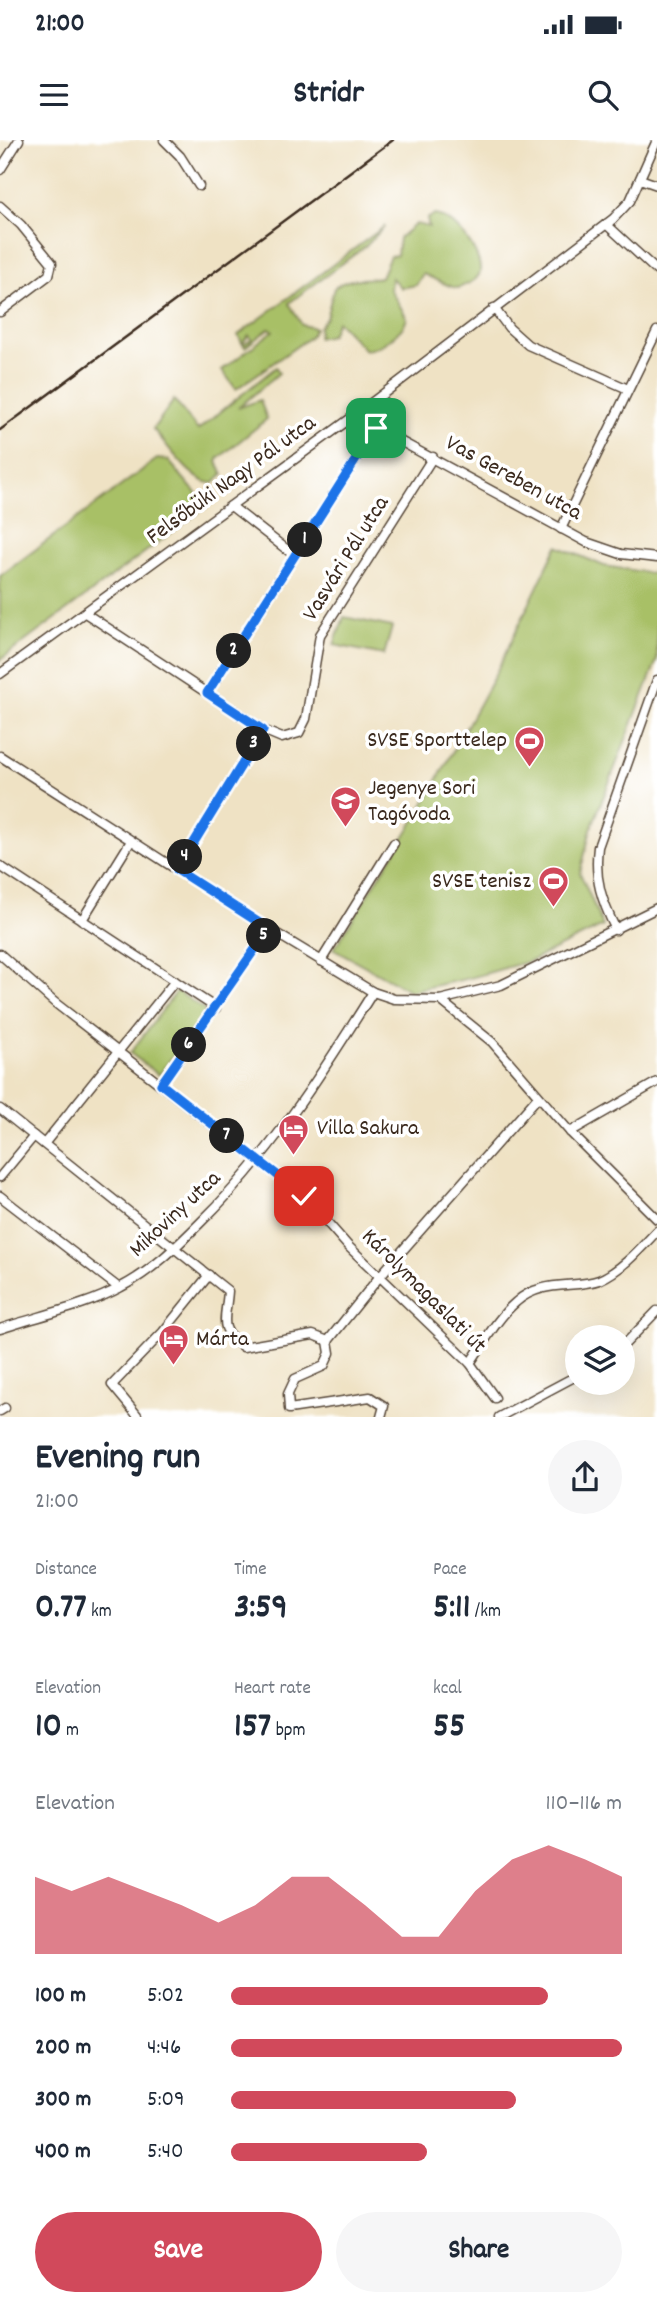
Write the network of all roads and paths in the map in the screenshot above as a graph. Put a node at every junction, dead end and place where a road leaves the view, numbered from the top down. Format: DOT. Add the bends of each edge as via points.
graph roads {
  1 [pos="19,140"];
  2 [pos="164,140"];
  3 [pos="657,140"];
  4 [pos="654,151"];
  5 [pos="0,170"];
  6 [pos="640,179"];
  7 [pos="657,184"];
  8 [pos="199,186"];
  9 [pos="0,206"];
  10 [pos="606,224"];
  11 [pos="657,271"];
  12 [pos="494,308"];
  13 [pos="0,312"];
  14 [pos="657,331"];
  15 [pos="628,389"];
  16 [pos="358,413"];
  17 [pos="376,428"];
  18 [pos="433,457"];
  19 [pos="231,506"];
  20 [pos="561,529"];
  21 [pos="295,556"];
  22 [pos="657,558"];
  23 [pos="85,613"];
  24 [pos="0,674"];
  25 [pos="657,680"];
  26 [pos="207,693"];
  27 [pos="263,730"];
  28 [pos="0,756"];
  29 [pos="131,841"];
  30 [pos="394,844"];
  31 [pos="0,866"];
  32 [pos="177,870"];
  33 [pos="657,908"];
  34 [pos="82,920"];
  35 [pos="269,929"];
  36 [pos="617,930"];
  37 [pos="0,954"];
  38 [pos="321,961"];
  39 [pos="175,981"];
  40 [pos="373,992"];
  41 [pos="440,1000"];
  42 [pos="216,1008"];
  43 [pos="118,1051"];
  44 [pos="657,1082"];
  45 [pos="161,1084"];
  46 [pos="538,1097"];
  47 [pos="0,1109"];
  48 [pos="570,1132"];
  49 [pos="34,1136"];
  50 [pos="44,1144"];
  51 [pos="258,1159"];
  52 [pos="0,1177"];
  53 [pos="0,1196"];
  54 [pos="657,1219"];
  55 [pos="657,1231"];
  56 [pos="175,1248"];
  57 [pos="208,1275"];
  58 [pos="380,1276"];
  59 [pos="119,1288"];
  60 [pos="657,1311"];
  61 [pos="0,1328"];
  62 [pos="635,1334"];
  63 [pos="328,1341"];
  64 [pos="470,1363"];
  65 [pos="565,1381"];
  66 [pos="495,1398"];
  67 [pos="289,1409"];
  68 [pos="136,1415"];
  69 [pos="503,1416"];
  70 [pos="284,1417"];
  71 [pos="381,1417"];
  1 -- 5 [label="street"];
  2 -- 8 [label="street"];
  3 -- 4 [label="street, Felsőbüki Nagy Pál utca"];
  4 -- 6 [label="street, Felsőbüki Nagy Pál utca"];
  6 -- 7 [label="street"];
  6 -- 10 [label="street, Felsőbüki Nagy Pál utca" via="630,201"];
  9 -- 13 [label="street" via="52,263 49,275"];
  10 -- 11 [label="street"];
  10 -- 12 [label="street, Felsőbüki Nagy Pál utca"];
  12 -- 15 [label="street" via="528,345"];
  12 -- 16 [label="street, Felsőbüki Nagy Pál utca"];
  14 -- 15 [label="street"];
  15 -- 20 [label="street"];
  16 -- 17 [label="street, Vas Gereben utca"];
  16 -- 19 [label="street, Felsőbüki Nagy Pál utca"];
  17 -- 18 [label="street, Vas Gereben utca"];
  17 -- 21 [label="street"];
  18 -- 20 [label="street, Vas Gereben utca"];
  18 -- 27 [label="street, Vasvári Pál utca" via="320,635 306,719 299,733 282,738"];
  19 -- 21 [label="street"];
  19 -- 23 [label="street, Felsőbüki Nagy Pál utca"];
  20 -- 22 [label="street, Vas Gereben utca" via="621,554"];
  21 -- 26 [label="street"];
  23 -- 24 [label="street, Felsőbüki Nagy Pál utca"];
  23 -- 26 [label="street"];
  25 -- 36 [label="street" via="598,848 595,872 599,894"];
  26 -- 27 [label="street"];
  27 -- 32 [label="street"];
  28 -- 29 [label="street"];
  29 -- 32 [label="street"];
  29 -- 34 [label="street"];
  30 -- 38 [label="street"];
  31 -- 34 [label="street"];
  32 -- 35 [label="street"];
  33 -- 36 [label="street"];
  34 -- 39 [label="street"];
  35 -- 38 [label="street"];
  35 -- 42 [label="street"];
  36 -- 41 [label="street" via="501,985"];
  37 -- 43 [label="street, Károlymagaslati út"];
  38 -- 40 [label="street"];
  39 -- 42 [label="street"];
  39 -- 43 [label="street"];
  40 -- 41 [label="street" via="394,999"];
  40 -- 51 [label="street, Mikoviny utca" via="307,1098"];
  41 -- 46 [label="street" via="492,1042"];
  42 -- 45 [label="street"];
  43 -- 45 [label="street, Károlymagaslati út"];
  43 -- 50 [label="street"];
  44 -- 48 [label="street"];
  45 -- 51 [label="street, Károlymagaslati út"];
  46 -- 48 [label="street"];
  46 -- 58 [label="street"];
  47 -- 49 [label="street"];
  48 -- 54 [label="street"];
  49 -- 50 [label="street"];
  49 -- 52 [label="street"];
  50 -- 56 [label="street"];
  51 -- 56 [label="street, Mikoviny utca"];
  51 -- 58 [label="street, Károlymagaslati út" via="304,1196"];
  53 -- 59 [label="street"];
  55 -- 64 [label="street" via="617,1270 596,1281 565,1283 516,1301"];
  56 -- 57 [label="street"];
  56 -- 59 [label="street, Mikoviny utca"];
  57 -- 63 [label="street" via="228,1291 223,1322 227,1336 243,1347 313,1335"];
  57 -- 68 [label="street" via="113,1385"];
  58 -- 63 [label="street"];
  58 -- 64 [label="street, Károlymagaslati út"];
  59 -- 61 [label="street, Mikoviny utca"];
  60 -- 62 [label="street"];
  63 -- 67 [label="street" via="330,1353 324,1366 295,1379 288,1394"];
  64 -- 66 [label="street, Károlymagaslati út"];
  65 -- 69 [label="street"];
  67 -- 70 [label="street"];
  67 -- 71 [label="street" via="370,1396 384,1406"];
}
